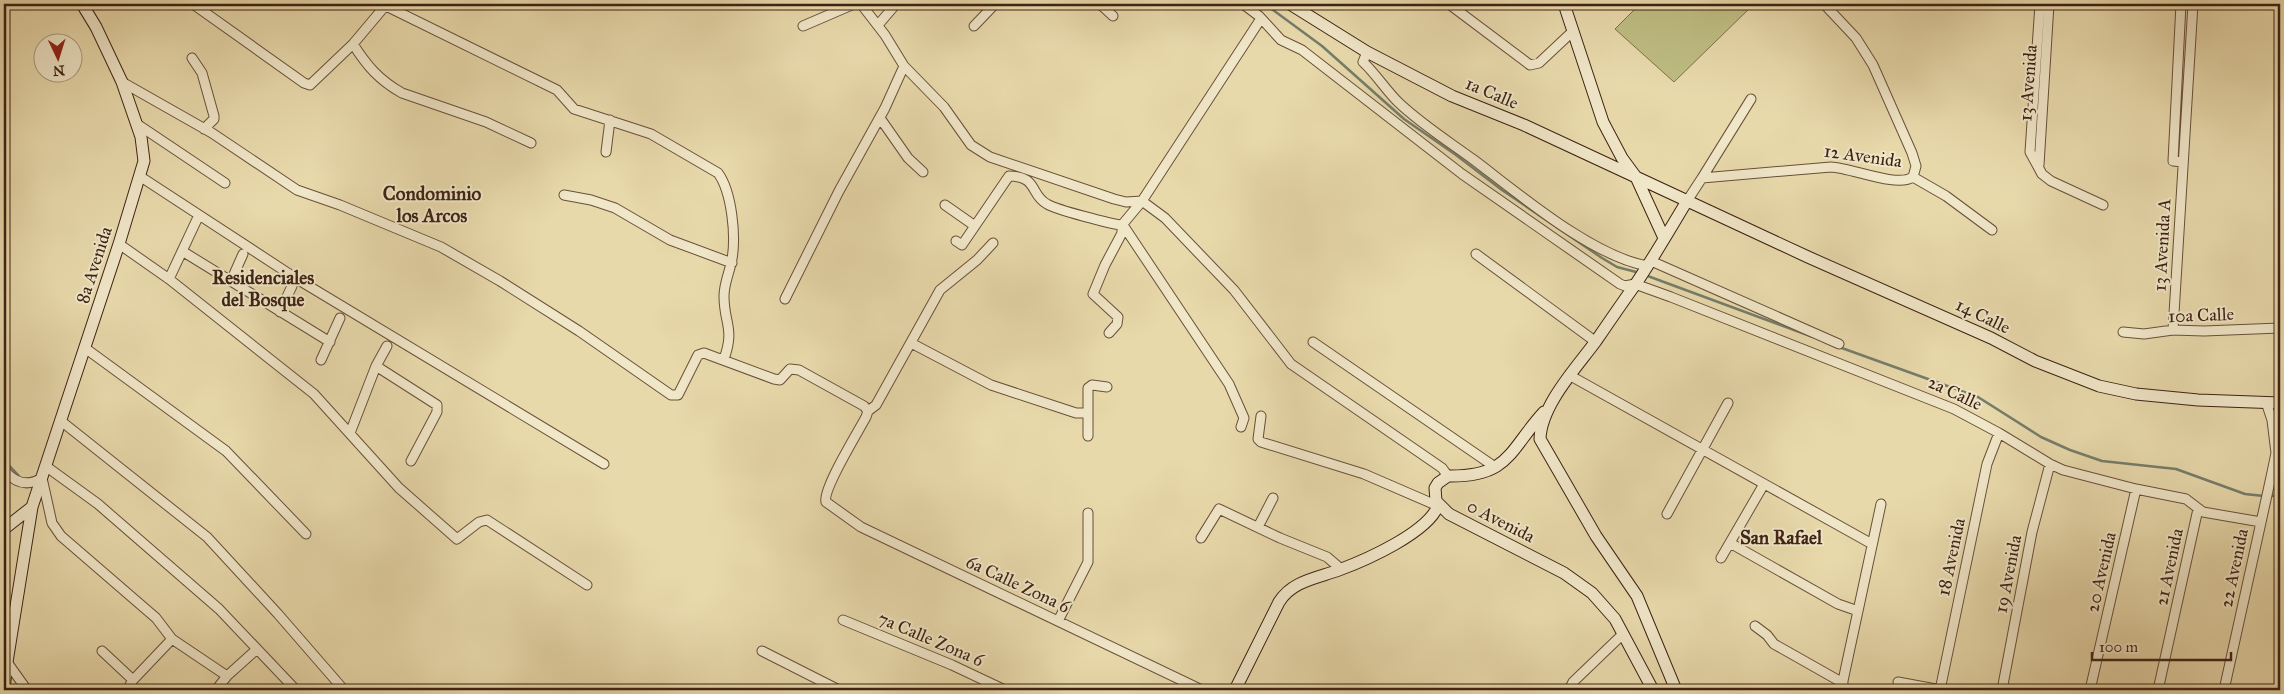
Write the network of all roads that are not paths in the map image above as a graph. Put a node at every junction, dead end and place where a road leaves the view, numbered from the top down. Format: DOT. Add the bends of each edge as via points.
graph roads {
  1 [pos="82,4"];
  2 [pos="193,4"];
  3 [pos="854,4"];
  4 [pos="861,4"];
  5 [pos="896,4"];
  6 [pos="995,4"];
  7 [pos="1100,4"];
  8 [pos="1243,4"];
  9 [pos="1290,4"];
  10 [pos="1449,4"];
  11 [pos="1564,4"];
  12 [pos="1824,4"];
  13 [pos="2040,4"];
  14 [pos="2049,4"];
  15 [pos="2181,4"];
  16 [pos="2193,4"];
  17 [pos="384,5"];
  18 [pos="1114,16"];
  19 [pos="1260,20"];
  20 [pos="878,25"];
  21 [pos="803,26"];
  22 [pos="974,26"];
  23 [pos="1572,32"];
  24 [pos="353,44"];
  25 [pos="1367,52"];
  26 [pos="192,58"];
  27 [pos="904,66"];
  28 [pos="122,82"];
  29 [pos="1750,99"];
  30 [pos="880,118"];
  31 [pos="610,120"];
  32 [pos="137,124"];
  33 [pos="204,128"];
  34 [pos="531,143"];
  35 [pos="606,152"];
  36 [pos="2183,162"];
  37 [pos="2039,165"];
  38 [pos="923,172"];
  39 [pos="141,177"];
  40 [pos="1636,177"];
  41 [pos="1913,177"];
  42 [pos="1702,178"];
  43 [pos="225,183"];
  44 [pos="564,195"];
  45 [pos="1142,201"];
  46 [pos="1687,201"];
  47 [pos="945,205"];
  48 [pos="2103,205"];
  49 [pos="199,215"];
  50 [pos="1122,225"];
  51 [pos="975,226"];
  52 [pos="1992,230"];
  53 [pos="1664,238"];
  54 [pos="956,241"];
  55 [pos="993,243"];
  56 [pos="119,244"];
  57 [pos="182,252"];
  58 [pos="243,254"];
  59 [pos="1476,254"];
  60 [pos="732,262"];
  61 [pos="1648,265"];
  62 [pos="169,279"];
  63 [pos="231,281"];
  64 [pos="1636,283"];
  65 [pos="292,286"];
  66 [pos="786,299"];
  67 [pos="280,312"];
  68 [pos="340,318"];
  69 [pos="2280,328"];
  70 [pos="2173,330"];
  71 [pos="2123,332"];
  72 [pos="1109,333"];
  73 [pos="330,342"];
  74 [pos="1313,342"];
  75 [pos="1596,342"];
  76 [pos="911,343"];
  77 [pos="1839,344"];
  78 [pos="387,346"];
  79 [pos="84,348"];
  80 [pos="724,359"];
  81 [pos="321,360"];
  82 [pos="376,366"];
  83 [pos="1570,376"];
  84 [pos="1107,387"];
  85 [pos="2266,402"];
  86 [pos="1728,403"];
  87 [pos="2280,403"];
  88 [pos="1549,408"];
  89 [pos="868,411"];
  90 [pos="1088,412"];
  91 [pos="1261,416"];
  92 [pos="62,421"];
  93 [pos="1241,427"];
  94 [pos="350,432"];
  95 [pos="1999,433"];
  96 [pos="1088,436"];
  97 [pos="1703,450"];
  98 [pos="2278,450"];
  99 [pos="411,461"];
  100 [pos="604,464"];
  101 [pos="2050,464"];
  102 [pos="1495,467"];
  103 [pos="4,470"];
  104 [pos="44,473"];
  105 [pos="1448,476"];
  106 [pos="1764,484"];
  107 [pos="2136,489"];
  108 [pos="1273,498"];
  109 [pos="1881,504"];
  110 [pos="1438,506"];
  111 [pos="32,507"];
  112 [pos="2198,509"];
  113 [pos="1088,513"];
  114 [pos="1667,514"];
  115 [pos="2262,518"];
  116 [pos="1258,527"];
  117 [pos="4,529"];
  118 [pos="306,534"];
  119 [pos="1201,538"];
  120 [pos="1730,543"];
  121 [pos="1872,544"];
  122 [pos="1721,558"];
  123 [pos="1341,569"];
  124 [pos="587,585"];
  125 [pos="1858,611"];
  126 [pos="843,620"];
  127 [pos="1058,621"];
  128 [pos="1755,626"];
  129 [pos="1623,634"];
  130 [pos="172,639"];
  131 [pos="257,649"];
  132 [pos="102,651"];
  133 [pos="762,651"];
  134 [pos="7,662"];
  135 [pos="227,676"];
  136 [pos="133,680"];
  137 [pos="1898,682"];
  138 [pos="1842,686"];
  139 [pos="4,690"];
  140 [pos="28,690"];
  141 [pos="127,690"];
  142 [pos="216,690"];
  143 [pos="296,690"];
  144 [pos="344,690"];
  145 [pos="839,690"];
  146 [pos="1005,690"];
  147 [pos="1202,690"];
  148 [pos="1235,690"];
  149 [pos="1569,690"];
  150 [pos="1653,690"];
  151 [pos="1676,690"];
  152 [pos="1940,690"];
  153 [pos="2002,690"];
  154 [pos="2090,690"];
  155 [pos="2158,690"];
  156 [pos="2224,690"];
  1 -- 28 [label="street, 8a Avenida"];
  2 -- 24 [label="street" via="310,85"];
  3 -- 21 [label="street"];
  4 -- 20 [label="street"];
  5 -- 20 [label="street"];
  6 -- 22 [label="street"];
  7 -- 18 [label="street"];
  8 -- 19 [label="street, 2a Calle"];
  9 -- 25 [label="street, 1a Calle"];
  10 -- 23 [label="street" via="1530,65 1539,63"];
  11 -- 23 [label="street"];
  12 -- 41 [label="street, 12 Avenida" via="1856,38 1873,65 1912,153 1916,166"];
  13 -- 37 [label="street, 13 Avenida" via="2030,150"];
  14 -- 37 [label="street, 13 Avenida"];
  15 -- 36 [label="street" via="2173,161"];
  16 -- 36 [label="street, 13 Avenida A"];
  17 -- 24 [label="street"];
  17 -- 31 [label="street" via="557,90 574,109"];
  19 -- 45 [label="street"];
  19 -- 64 [label="street, 2a Calle" via="1281,40 1302,50 1390,120 1510,208 1620,284"];
  20 -- 27 [label="street"];
  23 -- 40 [label="street" via="1606,131"];
  24 -- 34 [label="street" via="374,74 389,86 486,122"];
  25 -- 40 [label="street, 1a Calle" via="1452,96"];
  25 -- 61 [label="street" via="1363,62 1421,121 1527,200 1590,242 1620,259"];
  26 -- 33 [label="street" via="202,73 214,116"];
  27 -- 30 [label="street"];
  27 -- 45 [label="street" via="944,107 971,145 983,154 1121,201"];
  28 -- 32 [label="street, 8a Avenida"];
  28 -- 33 [label="street"];
  29 -- 42 [label="street"];
  30 -- 38 [label="street" via="908,158"];
  30 -- 66 [label="street" via="839,190"];
  31 -- 35 [label="street"];
  31 -- 60 [label="street" via="658,137 718,173 732,217"];
  32 -- 39 [label="street, 8a Avenida" via="144,149"];
  32 -- 43 [label="street"];
  33 -- 80 [label="street" via="297,190 441,248 500,281 673,396 679,394 700,354"];
  36 -- 70 [label="street, 13 Avenida A"];
  37 -- 48 [label="street" via="2042,174 2058,185"];
  39 -- 49 [label="street"];
  39 -- 56 [label="street, 8a Avenida"];
  40 -- 46 [label="street, 1a Calle"];
  40 -- 53 [label="street"];
  41 -- 42 [label="street, 12 Avenida" via="1894,181 1830,166"];
  41 -- 52 [label="street" via="1946,196"];
  42 -- 46 [label="street"];
  44 -- 60 [label="street" via="615,208 670,240"];
  45 -- 50 [label="street"];
  45 -- 105 [label="street" via="1165,218 1230,286 1291,364 1428,458"];
  46 -- 53 [label="street"];
  46 -- 85 [label="street, 14 Calle" via="1991,338 2028,358 2083,380 2116,390 2170,398"];
  47 -- 51 [label="street"];
  49 -- 57 [label="street"];
  49 -- 100 [label="street" via="297,279"];
  50 -- 51 [label="street" via="1049,206 1039,197 1032,183 1011,176 1006,178"];
  50 -- 72 [label="street" via="1122,233 1093,294 1118,319"];
  50 -- 93 [label="street" via="1229,384 1244,418"];
  51 -- 54 [label="street" via="962,245"];
  53 -- 61 [label="street"];
  55 -- 76 [label="street" via="942,288"];
  56 -- 62 [label="street"];
  56 -- 79 [label="street, 8a Avenida"];
  57 -- 62 [label="street"];
  57 -- 63 [label="street"];
  58 -- 63 [label="street"];
  59 -- 75 [label="street"];
  60 -- 80 [label="street" via="724,295 730,335"];
  61 -- 64 [label="street"];
  61 -- 77 [label="street"];
  62 -- 94 [label="street" via="314,394"];
  63 -- 67 [label="street"];
  64 -- 75 [label="street, 0 Avenida"];
  64 -- 95 [label="street, 2a Calle" via="1954,409"];
  65 -- 67 [label="street"];
  67 -- 73 [label="street"];
  68 -- 73 [label="street"];
  69 -- 70 [label="street, 10a Calle"];
  70 -- 71 [label="street, 10a Calle" via="2144,334"];
  73 -- 81 [label="street"];
  74 -- 102 [label="street"];
  75 -- 83 [label="street, 0 Avenida"];
  76 -- 89 [label="street" via="876,404"];
  76 -- 90 [label="street" via="991,385 1076,413"];
  78 -- 82 [label="street"];
  79 -- 92 [label="street, 8a Avenida"];
  79 -- 118 [label="street" via="226,451"];
  80 -- 89 [label="street" via="780,380 788,370 799,370"];
  82 -- 94 [label="street"];
  82 -- 99 [label="street" via="437,405 437,412"];
  83 -- 88 [label="street, 0 Avenida"];
  83 -- 97 [label="street"];
  84 -- 90 [label="street" via="1090,386"];
  85 -- 87 [label="street, 14 Calle"];
  85 -- 98 [label="street, 22 Avenida"];
  86 -- 97 [label="street"];
  88 -- 102 [label="street, 0 Avenida" via="1510,457"];
  88 -- 151 [label="street, 0 Avenida" via="1540,434 1542,444 1596,536 1637,596"];
  89 -- 127 [label="street, 6a Calle Zona 6" via="832,480 825,500 830,506 861,527"];
  90 -- 96 [label="street"];
  91 -- 110 [label="street" via="1258,439 1261,442 1364,474"];
  92 -- 104 [label="street, 8a Avenida"];
  92 -- 144 [label="street" via="208,537"];
  94 -- 124 [label="street" via="399,488 457,539 478,522 487,520"];
  95 -- 101 [label="street, 2a Calle"];
  95 -- 152 [label="street, 18 Avenida" via="1987,464"];
  97 -- 106 [label="street"];
  97 -- 114 [label="street"];
  98 -- 115 [label="street, 22 Avenida"];
  101 -- 107 [label="street, 2a Calle"];
  101 -- 153 [label="street, 19 Avenida" via="2032,532"];
  102 -- 105 [label="street, 0 Avenida"];
  103 -- 104 [label="street" via="12,480 25,484 34,483"];
  104 -- 111 [label="street, 8a Avenida"];
  104 -- 130 [label="street" via="52,522 61,536 148,611"];
  104 -- 131 [label="street" via="98,504 218,609"];
  105 -- 110 [label="street" via="1435,488"];
  106 -- 120 [label="street"];
  106 -- 121 [label="street"];
  107 -- 112 [label="street, 2a Calle" via="2186,499"];
  107 -- 154 [label="street, 20 Avenida"];
  108 -- 116 [label="street"];
  109 -- 121 [label="street"];
  110 -- 123 [label="street" via="1432,516 1413,531"];
  110 -- 129 [label="street, 0 Avenida" via="1576,581 1603,604"];
  111 -- 117 [label="street"];
  111 -- 134 [label="street, 8a Avenida"];
  112 -- 115 [label="street, 2a Calle"];
  112 -- 155 [label="street, 21 Avenida"];
  113 -- 127 [label="street" via="1088,562"];
  115 -- 156 [label="street, 22 Avenida"];
  116 -- 119 [label="street" via="1219,509"];
  116 -- 123 [label="street" via="1327,557"];
  120 -- 122 [label="street"];
  120 -- 125 [label="street" via="1838,604"];
  121 -- 125 [label="street"];
  123 -- 148 [label="street" via="1288,589"];
  125 -- 138 [label="street"];
  126 -- 146 [label="street, 7a Calle Zona 6"];
  127 -- 147 [label="street, 6a Calle Zona 6"];
  128 -- 138 [label="street" via="1774,644"];
  129 -- 149 [label="street" via="1573,682"];
  129 -- 150 [label="street, 0 Avenida"];
  130 -- 135 [label="street"];
  130 -- 136 [label="street"];
  131 -- 135 [label="street"];
  131 -- 143 [label="street"];
  132 -- 136 [label="street"];
  133 -- 145 [label="street"];
  134 -- 139 [label="street, 8a Avenida"];
  134 -- 140 [label="street"];
  135 -- 142 [label="street"];
  136 -- 141 [label="street"];
  137 -- 152 [label="street"];
}
